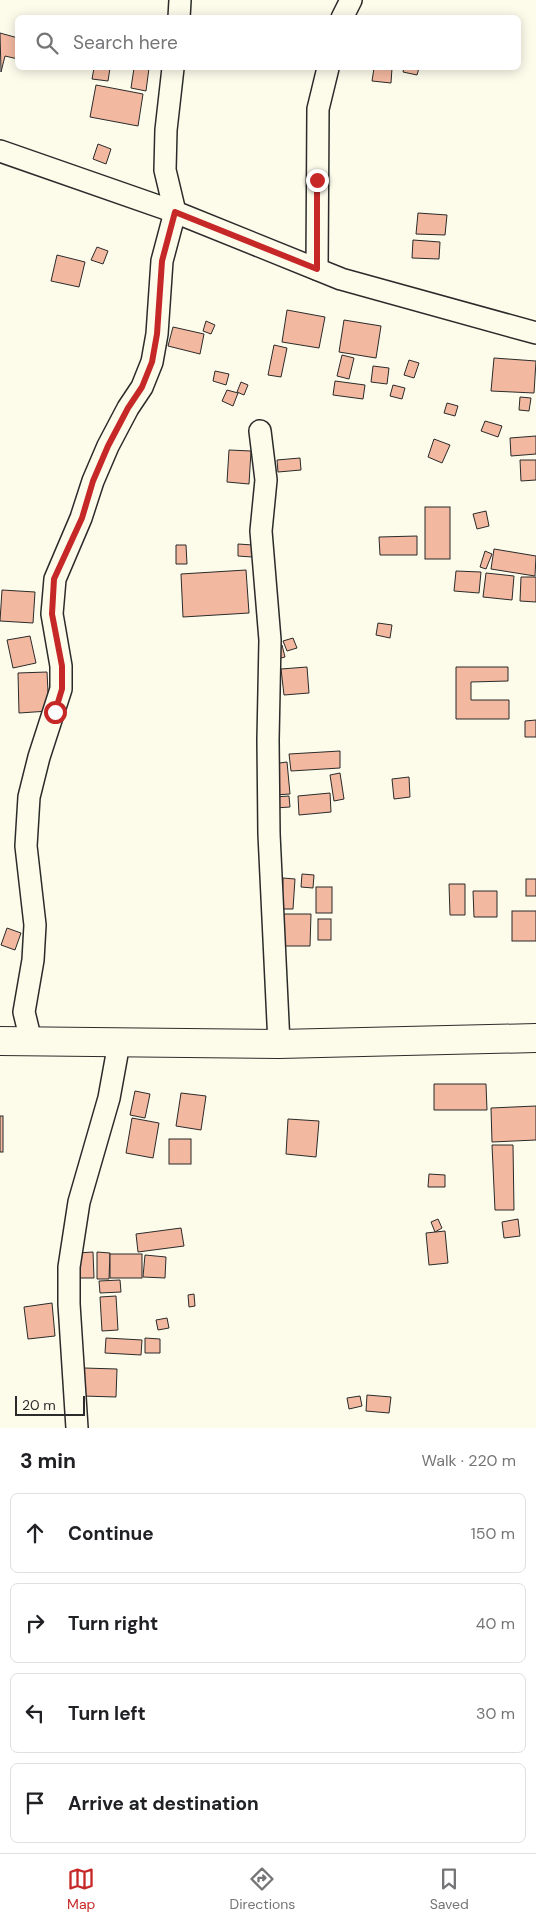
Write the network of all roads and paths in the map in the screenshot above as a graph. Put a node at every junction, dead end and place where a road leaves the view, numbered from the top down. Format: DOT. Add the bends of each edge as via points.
graph roads {
  1 [pos="180,0"];
  2 [pos="351,0"];
  3 [pos="179,15"];
  4 [pos="344,15"];
  5 [pos="173,70"];
  6 [pos="328,70"];
  7 [pos="0,151"];
  8 [pos="175,212"];
  9 [pos="317,269"];
  10 [pos="536,332"];
  11 [pos="260,430"];
  12 [pos="536,1038"];
  13 [pos="0,1041"];
  14 [pos="31,1041"];
  15 [pos="118,1043"];
  16 [pos="279,1044"];
  17 [pos="77,1428"];
  1 -- 3 [label="street"];
  2 -- 4 [label="street"];
  5 -- 8 [label="street" via="165,170"];
  6 -- 9 [label="street" via="318,109"];
  7 -- 8 [label="street"];
  8 -- 9 [label="street"];
  8 -- 14 [label="street" via="162,261 152,362 142,387 108,446 82,518 54,579 52,614 62,666 62,689 33,781 26,846 35,925 24,1012"];
  9 -- 10 [label="street" via="341,279"];
  11 -- 16 [label="street" via="266,480 261,531 270,640 269,834"];
  12 -- 16 [label="main road"];
  13 -- 14 [label="main road"];
  14 -- 15 [label="main road"];
  15 -- 16 [label="main road"];
  15 -- 17 [label="street" via="108,1098 79,1202 69,1267"];
}
